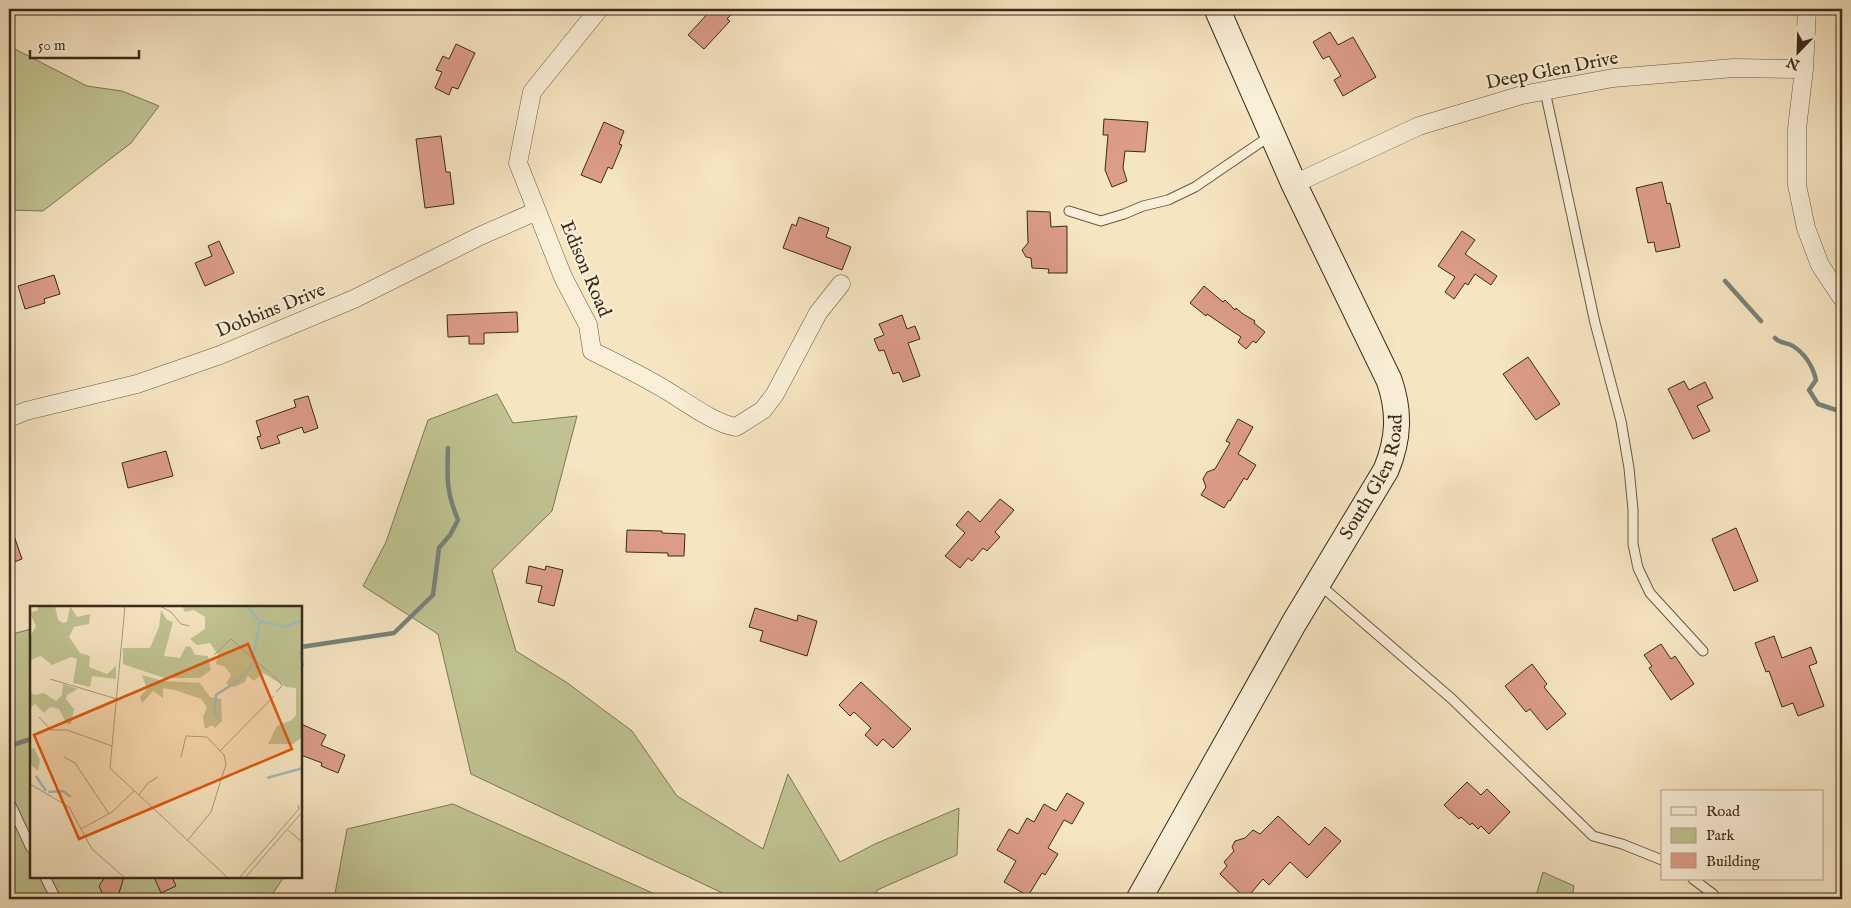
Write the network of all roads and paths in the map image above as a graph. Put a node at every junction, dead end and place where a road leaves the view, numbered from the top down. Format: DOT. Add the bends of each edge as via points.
graph roads {
  1 [pos="599,9"];
  2 [pos="1217,9"];
  3 [pos="1807,9"];
  4 [pos="1804,69"];
  5 [pos="1545,91"];
  6 [pos="1272,134"];
  7 [pos="1294,184"];
  8 [pos="537,211"];
  9 [pos="1069,211"];
  10 [pos="841,284"];
  11 [pos="1842,298"];
  12 [pos="9,418"];
  13 [pos="1318,583"];
  14 [pos="1703,650"];
  15 [pos="9,801"];
  16 [pos="30,846"];
  17 [pos="1661,860"];
  18 [pos="46,878"];
  19 [pos="1695,880"];
  20 [pos="56,899"];
  21 [pos="1139,899"];
  22 [pos="1718,899"];
  1 -- 8 [label="street, Edison Road" via="532,92 518,163"];
  2 -- 6 [label="main road, South Glen Road"];
  3 -- 4 [label="street"];
  4 -- 5 [label="street, Deep Glen Drive" via="1725,69 1613,78"];
  4 -- 11 [label="street" via="1797,129 1797,185 1806,228 1820,266"];
  5 -- 7 [label="street, Deep Glen Drive" via="1419,126"];
  5 -- 14 [label="lane" via="1595,323 1621,421 1629,468 1633,544 1638,568 1650,593"];
  6 -- 7 [label="main road, South Glen Road"];
  6 -- 9 [label="lane" via="1195,187 1168,200 1101,221"];
  7 -- 13 [label="main road, South Glen Road" via="1389,380 1397,414 1395,443 1386,470"];
  8 -- 10 [label="street, Edison Road" via="563,277 588,325 592,351 730,426 736,427 763,410 775,394 818,313"];
  8 -- 12 [label="street, Dobbins Drive" via="354,299 220,355 137,384"];
  13 -- 17 [label="lane" via="1452,699 1593,836"];
  13 -- 21 [label="main road, South Glen Road"];
  15 -- 16 [label="lane"];
  18 -- 20 [label="lane"];
  19 -- 22 [label="lane"];
}
